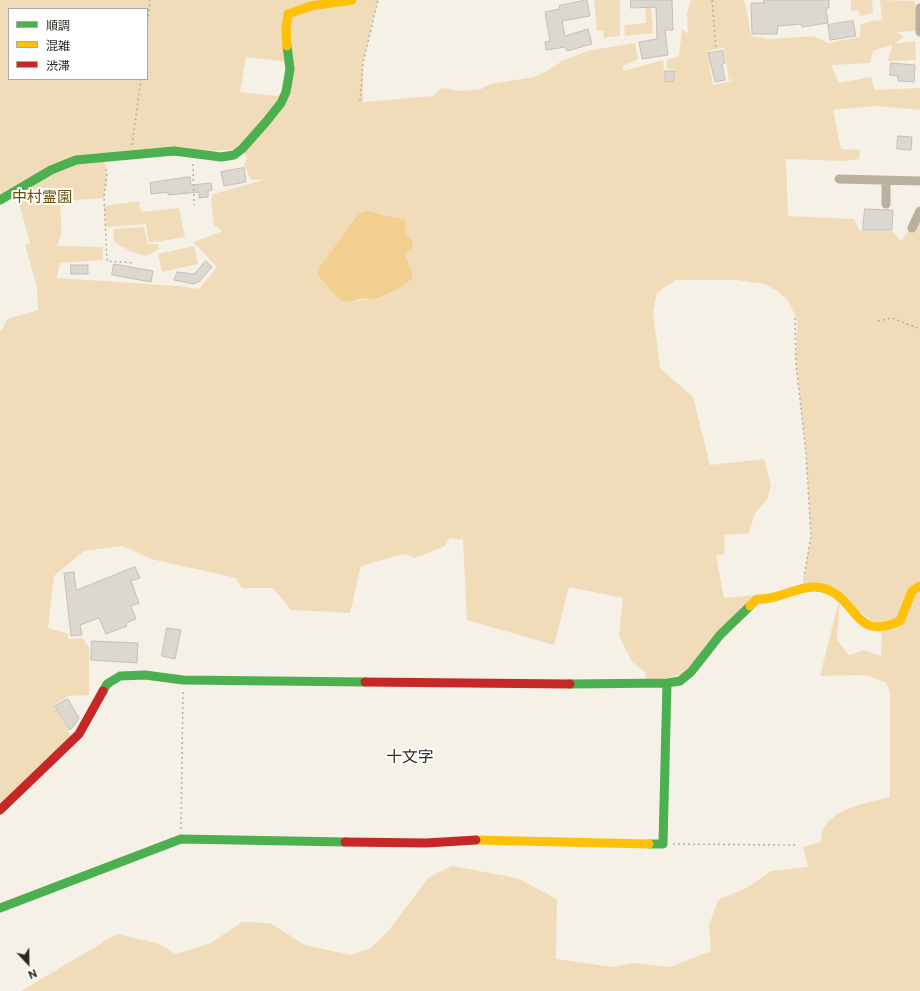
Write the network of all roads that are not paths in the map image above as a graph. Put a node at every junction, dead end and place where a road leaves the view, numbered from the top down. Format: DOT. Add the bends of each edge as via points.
graph roads {
  1 [pos="352,0"];
  2 [pos="920,8"];
  3 [pos="920,32"];
  4 [pos="839,179"];
  5 [pos="886,181"];
  6 [pos="920,181"];
  7 [pos="0,200"];
  8 [pos="886,204"];
  9 [pos="920,211"];
  10 [pos="912,228"];
  11 [pos="920,586"];
  12 [pos="667,684"];
  13 [pos="0,810"];
  14 [pos="0,908"];
  1 -- 7 [label="street" via="298,9 288,14 284,26 291,80 285,97 242,149 234,155 221,157 174,150 76,160 51,170"];
  2 -- 3 [label="street"];
  4 -- 5 [label="street"];
  5 -- 6 [label="street"];
  5 -- 8 [label="street"];
  9 -- 10 [label="street"];
  11 -- 12 [label="street" via="912,591 900,621 882,628 864,623 840,596 825,588 802,586 764,601 757,599 720,635 691,672 680,681"];
  12 -- 13 [label="street" via="183,680 145,675 120,676 107,684 79,734"];
  12 -- 14 [label="street" via="663,844 181,838"];
}
